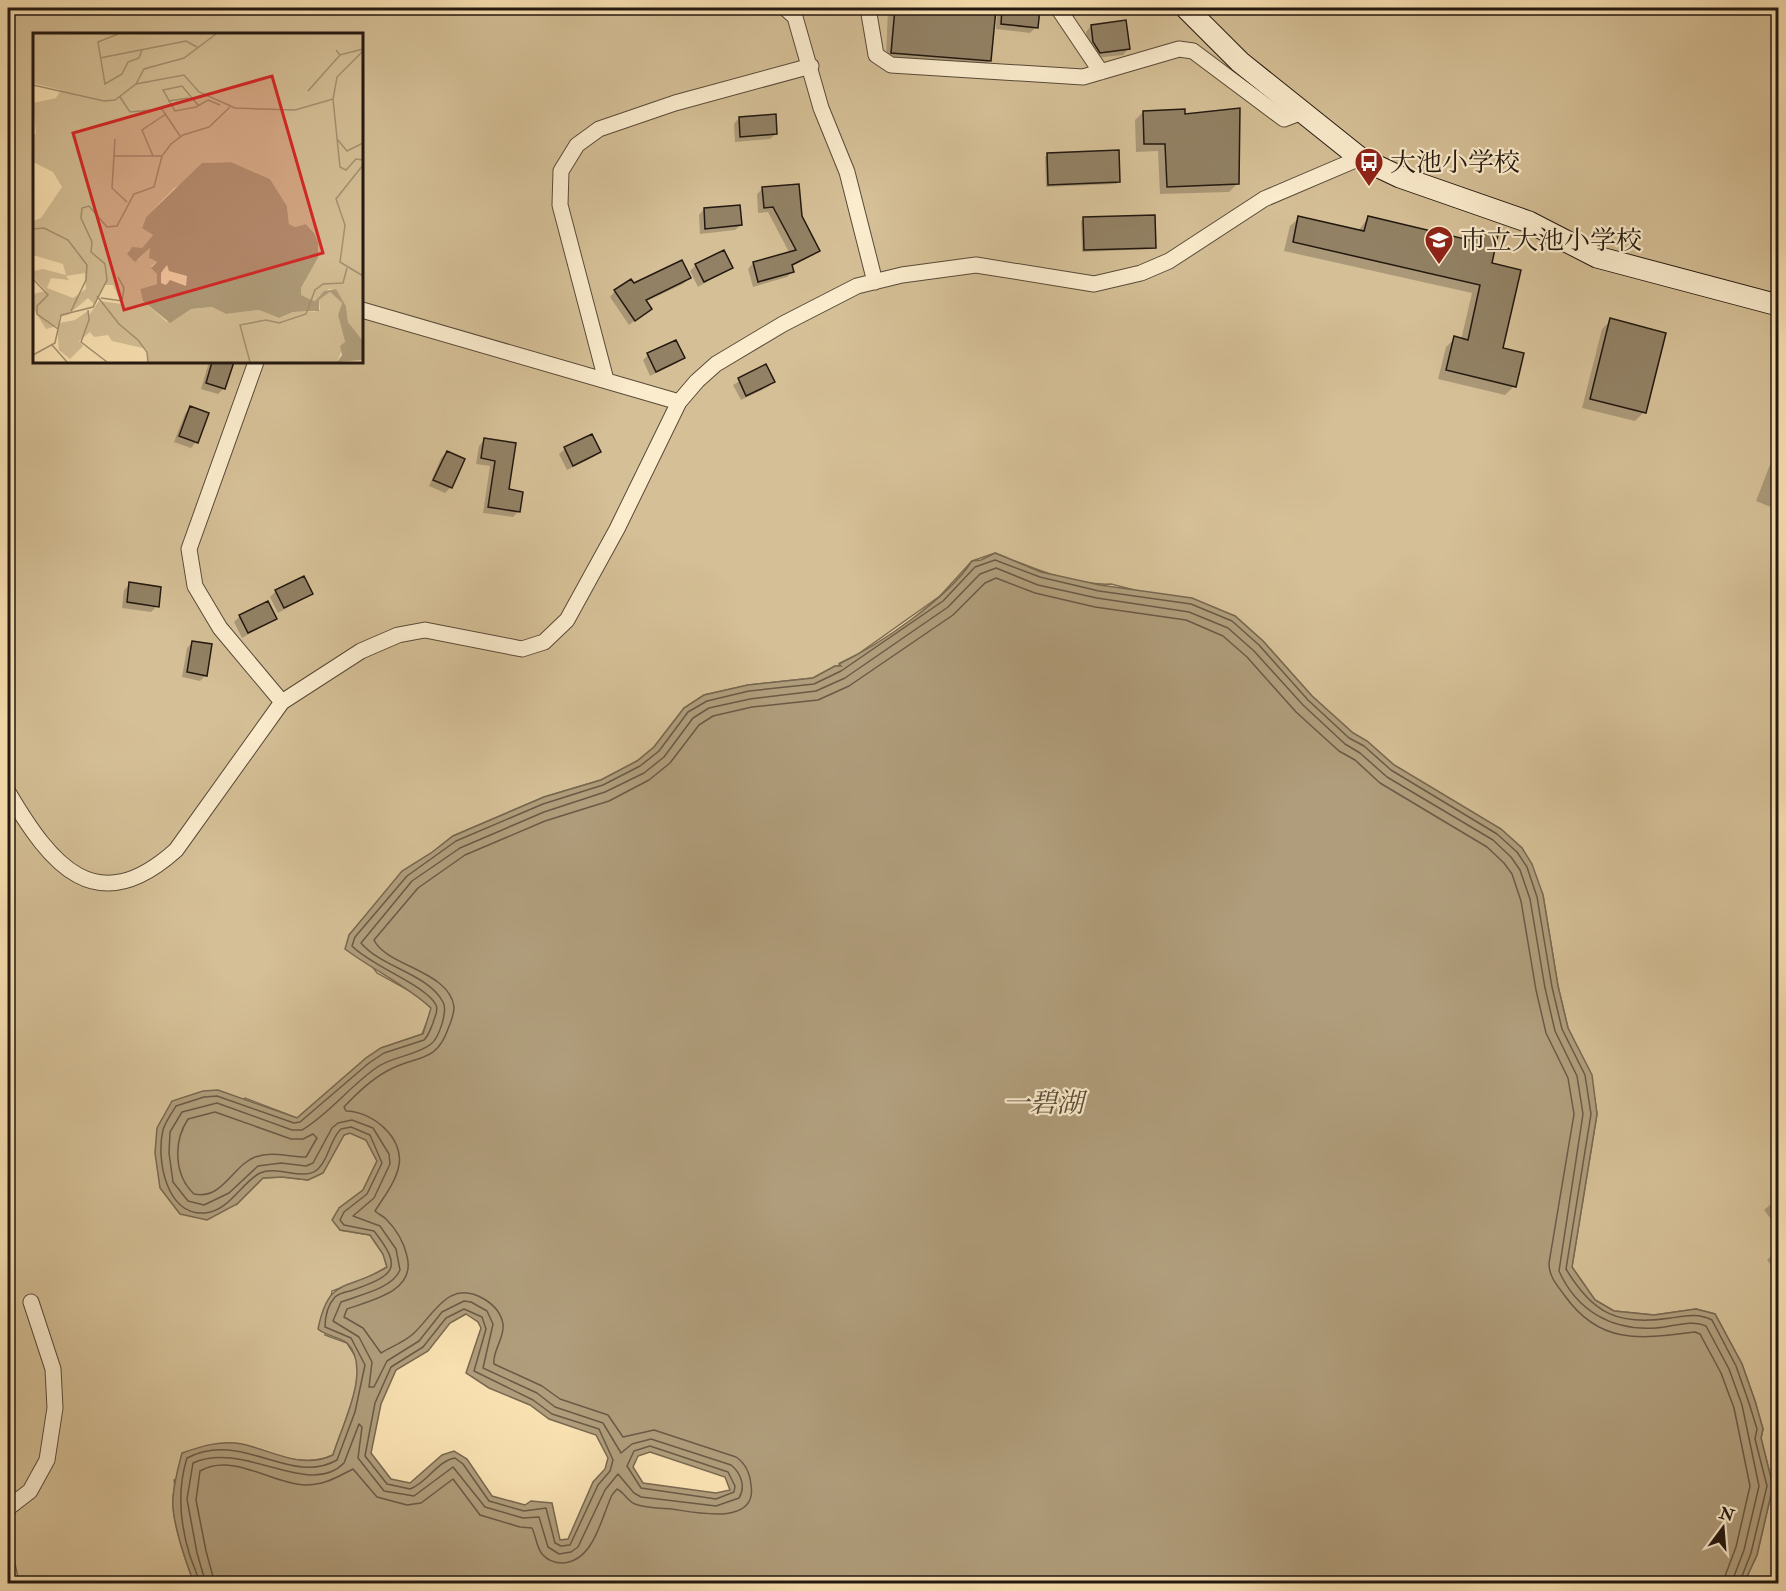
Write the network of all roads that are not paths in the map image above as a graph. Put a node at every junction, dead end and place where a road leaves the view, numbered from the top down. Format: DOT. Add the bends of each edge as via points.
graph roads {
  1 [pos="785,8"];
  2 [pos="868,8"];
  3 [pos="1058,8"];
  4 [pos="1185,8"];
  5 [pos="811,66"];
  6 [pos="1101,72"];
  7 [pos="1302,112"];
  8 [pos="1360,158"];
  9 [pos="874,282"];
  10 [pos="1779,305"];
  11 [pos="363,310"];
  12 [pos="256,363"];
  13 [pos="606,381"];
  14 [pos="679,402"];
  15 [pos="282,702"];
  16 [pos="8,792"];
  17 [pos="31,1302"];
  18 [pos="8,1508"];
  1 -- 5 [label="street" via="795,17"];
  2 -- 6 [label="street" via="876,55 891,65 1083,77"];
  3 -- 6 [label="street"];
  4 -- 7 [label="street" via="1240,62"];
  5 -- 9 [label="street" via="821,108 847,172"];
  5 -- 13 [label="street" via="675,103 599,129 577,145 561,171 560,205"];
  6 -- 7 [label="street" via="1179,49 1192,51 1284,119"];
  7 -- 8 [label="street"];
  8 -- 9 [label="street" via="1264,199 1169,261 1141,273 1094,284 976,265"];
  8 -- 10 [label="street" via="1400,177 1529,222 1597,257"];
  9 -- 14 [label="street" via="857,286 783,324 716,364"];
  11 -- 13 [label="street"];
  12 -- 15 [label="street" via="189,549 195,586 220,628"];
  13 -- 14 [label="street"];
  14 -- 15 [label="street" via="567,620 544,642 522,649 425,630 398,635 361,651"];
  15 -- 16 [label="street" via="176,850 139,878 98,883 61,865 32,834"];
  17 -- 18 [label="street" via="53,1369 55,1408 47,1460 30,1491"];
}
